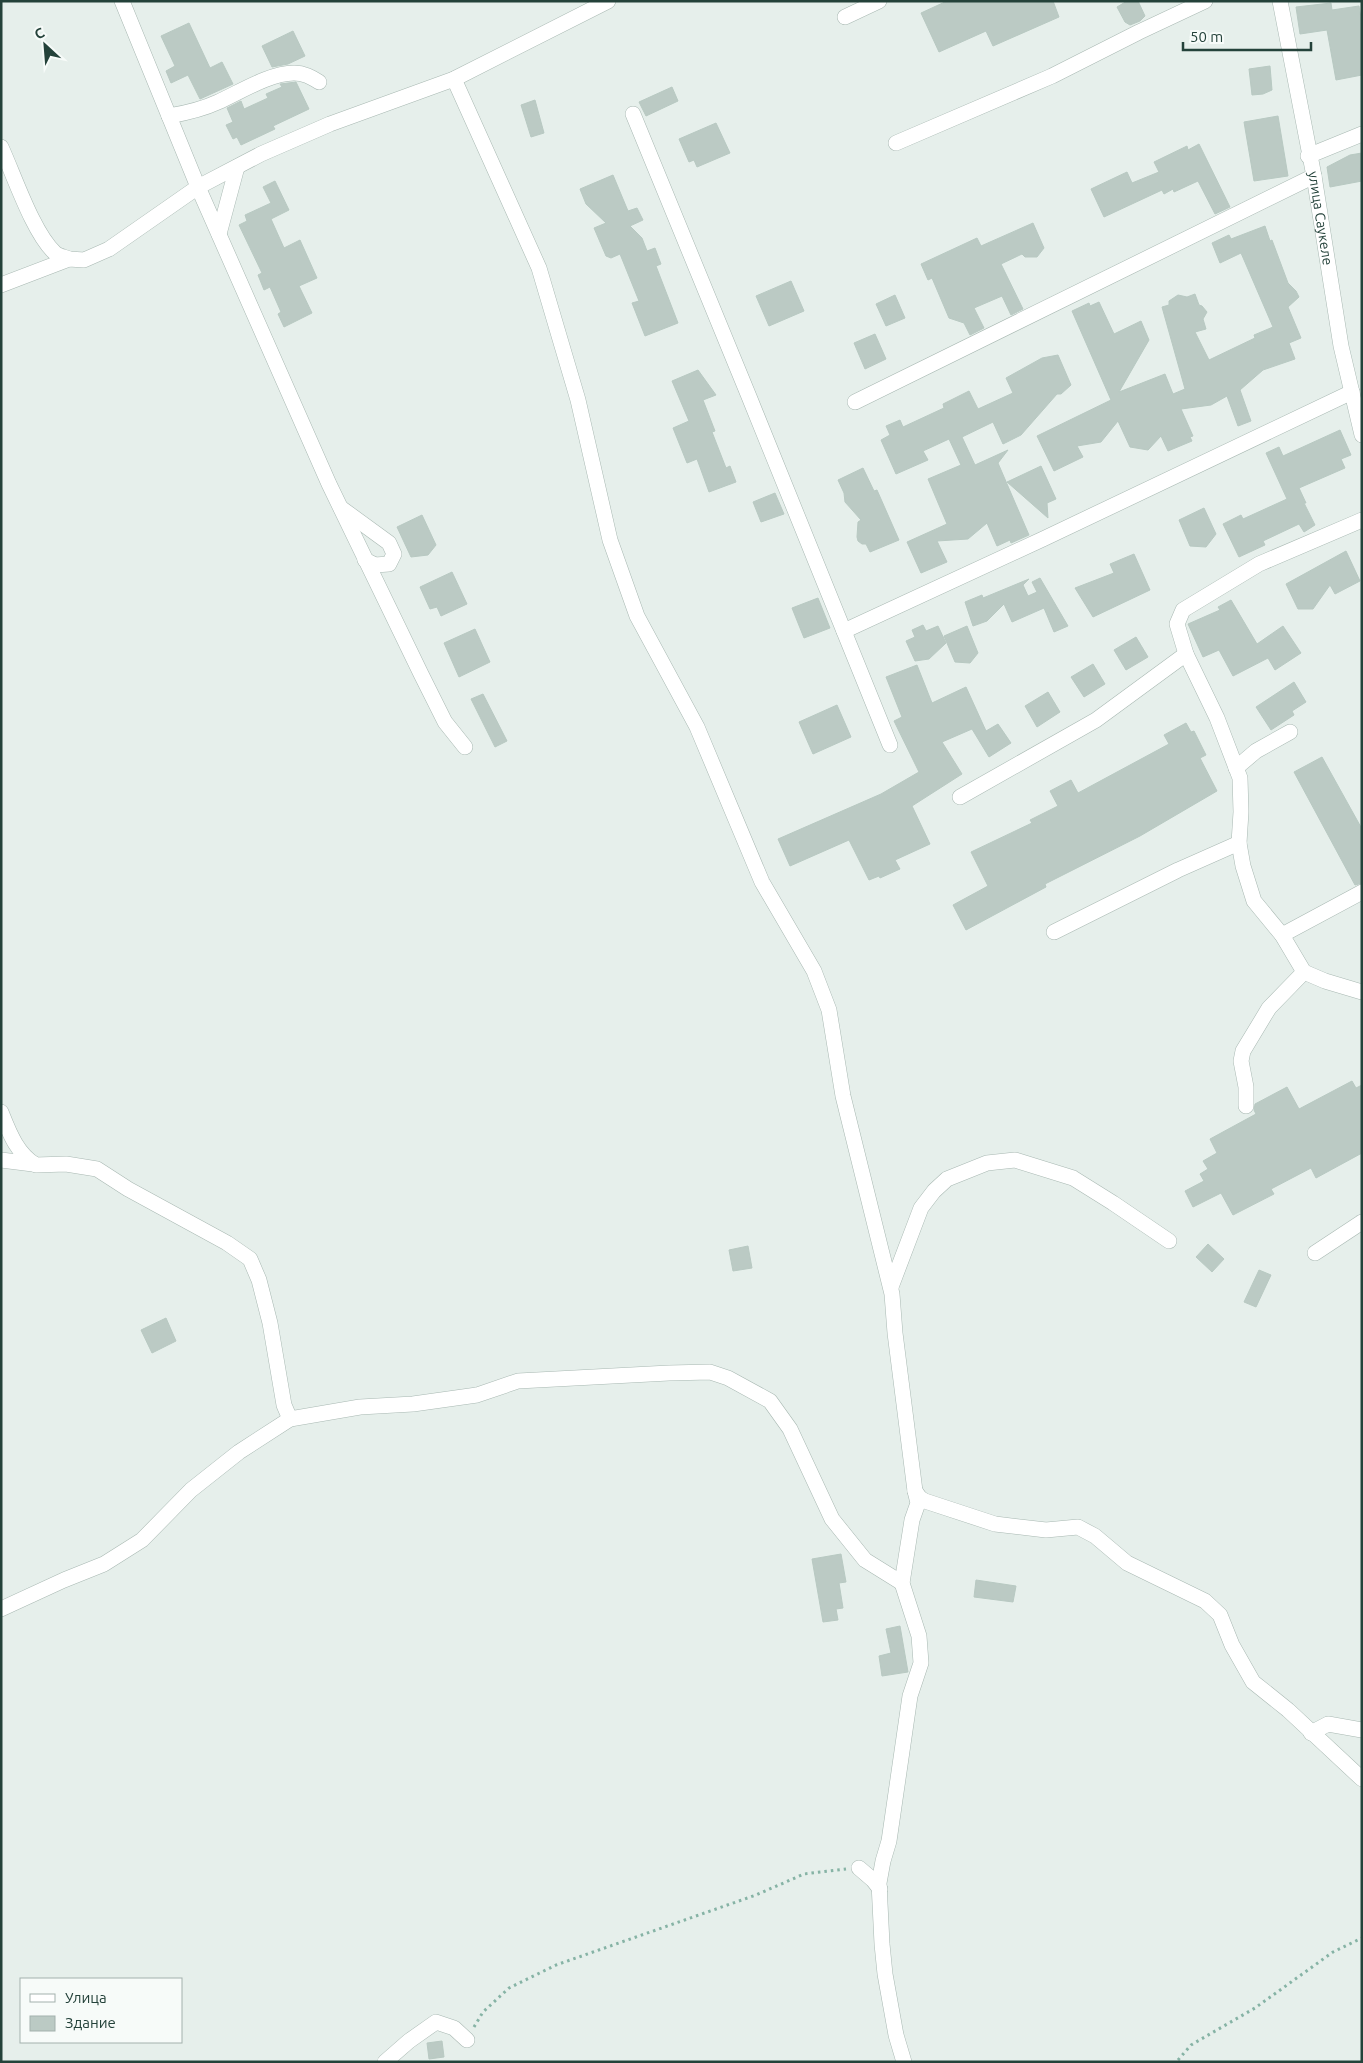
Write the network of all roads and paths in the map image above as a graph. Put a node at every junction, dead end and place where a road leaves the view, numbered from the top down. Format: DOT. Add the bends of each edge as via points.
graph roads {
  1 [pos="122,1"];
  2 [pos="608,1"];
  3 [pos="879,1"];
  4 [pos="1205,1"];
  5 [pos="1280,1"];
  6 [pos="845,17"];
  7 [pos="454,80"];
  8 [pos="319,82"];
  9 [pos="633,114"];
  10 [pos="169,116"];
  11 [pos="1362,134"];
  12 [pos="896,143"];
  13 [pos="1,147"];
  14 [pos="1308,156"];
  15 [pos="237,167"];
  16 [pos="1314,176"];
  17 [pos="198,187"];
  18 [pos="219,234"];
  19 [pos="69,259"];
  20 [pos="1,286"];
  21 [pos="1356,397"];
  22 [pos="855,402"];
  23 [pos="1362,435"];
  24 [pos="341,508"];
  25 [pos="1362,520"];
  26 [pos="365,560"];
  27 [pos="844,631"];
  28 [pos="1186,654"];
  29 [pos="1290,732"];
  30 [pos="890,745"];
  31 [pos="465,747"];
  32 [pos="1236,768"];
  33 [pos="960,797"];
  34 [pos="1239,843"];
  35 [pos="1362,892"];
  36 [pos="1054,932"];
  37 [pos="1282,936"];
  38 [pos="1304,972"];
  39 [pos="1362,992"];
  40 [pos="1246,1106"];
  41 [pos="1,1112"];
  42 [pos="1,1160"];
  43 [pos="33,1164"];
  44 [pos="1362,1222"];
  45 [pos="1168,1241"];
  46 [pos="1315,1253"];
  47 [pos="891,1287"];
  48 [pos="290,1419"];
  49 [pos="915,1491"];
  50 [pos="902,1583"];
  51 [pos="1,1609"];
  52 [pos="1362,1730"];
  53 [pos="1311,1733"];
  54 [pos="1362,1779"];
  55 [pos="859,1868"];
  56 [pos="880,1889"];
  57 [pos="1362,1938"];
  58 [pos="896,2035"];
  59 [pos="467,2040"];
  60 [pos="1178,2060"];
  61 [pos="385,2062"];
  62 [pos="900,2062"];
  63 [pos="904,2062"];
  1 -- 10 [label="street"];
  2 -- 7 [label="street"];
  3 -- 6 [label="street"];
  4 -- 12 [label="street" via="1052,76"];
  5 -- 14 [label="street, улица Саукеле"];
  7 -- 15 [label="street" via="330,124"];
  7 -- 47 [label="street" via="539,268 578,400 610,540 637,616 697,727 762,882 814,970 829,1010 843,1096"];
  8 -- 10 [label="street" via="307,75 293,73 216,103"];
  9 -- 27 [label="street"];
  10 -- 17 [label="street"];
  11 -- 14 [label="street"];
  13 -- 19 [label="street" via="30,215 45,240 55,253"];
  14 -- 16 [label="street, улица Саукеле"];
  15 -- 17 [label="street"];
  15 -- 18 [label="street"];
  16 -- 21 [label="street, улица Саукеле" via="1341,346"];
  16 -- 22 [label="street"];
  17 -- 18 [label="street"];
  17 -- 19 [label="street" via="109,249 84,260"];
  18 -- 24 [label="street"];
  19 -- 20 [label="street"];
  21 -- 23 [label="street, улица Саукеле"];
  21 -- 27 [label="street"];
  24 -- 26 [label="street"];
  24 -- 26 [label="street" via="389,543 394,554 388,564 375,566"];
  25 -- 28 [label="street" via="1259,564 1183,610 1177,624"];
  26 -- 31 [label="street" via="445,722"];
  27 -- 30 [label="street"];
  28 -- 32 [label="street" via="1217,718"];
  28 -- 33 [label="street" via="1096,720"];
  29 -- 32 [label="street" via="1256,751"];
  32 -- 34 [label="street" via="1240,778"];
  34 -- 36 [label="street"];
  34 -- 37 [label="street" via="1254,901"];
  35 -- 37 [label="street"];
  37 -- 38 [label="street"];
  38 -- 39 [label="street" via="1325,982"];
  38 -- 40 [label="street" via="1269,1008 1243,1051 1241,1061"];
  41 -- 43 [label="street" via="25,1159"];
  42 -- 43 [label="street"];
  43 -- 48 [label="street" via="66,1164 97,1169 228,1243 250,1259 270,1323 284,1405"];
  44 -- 46 [label="street"];
  45 -- 47 [label="street" via="1073,1178 1015,1160 987,1163 947,1179 934,1191 921,1208"];
  47 -- 49 [label="street"];
  48 -- 50 [label="street" via="478,1394 518,1381 710,1372 770,1401 790,1429 832,1519 865,1560"];
  48 -- 51 [label="street" via="239,1452 191,1490 142,1540 104,1564"];
  49 -- 50 [label="street" via="918,1503 912,1520"];
  49 -- 53 [label="street" via="925,1501 996,1524 1046,1530 1078,1527 1095,1536 1127,1563 1205,1602 1220,1615 1253,1682"];
  50 -- 56 [label="street" via="918,1636 921,1663 910,1696"];
  52 -- 53 [label="street" via="1328,1724"];
  53 -- 54 [label="street"];
  55 -- 56 [label="street"];
  55 -- 59 [label="path" via="804,1874 756,1895 556,1965 509,1988 483,2012"];
  56 -- 58 [label="street" via="885,1974"];
  57 -- 60 [label="path" via="1333,1952 1255,2008 1191,2045"];
  58 -- 62 [label="street"];
  58 -- 63 [label="street"];
  59 -- 61 [label="street" via="454,2028 436,2022"];
}
